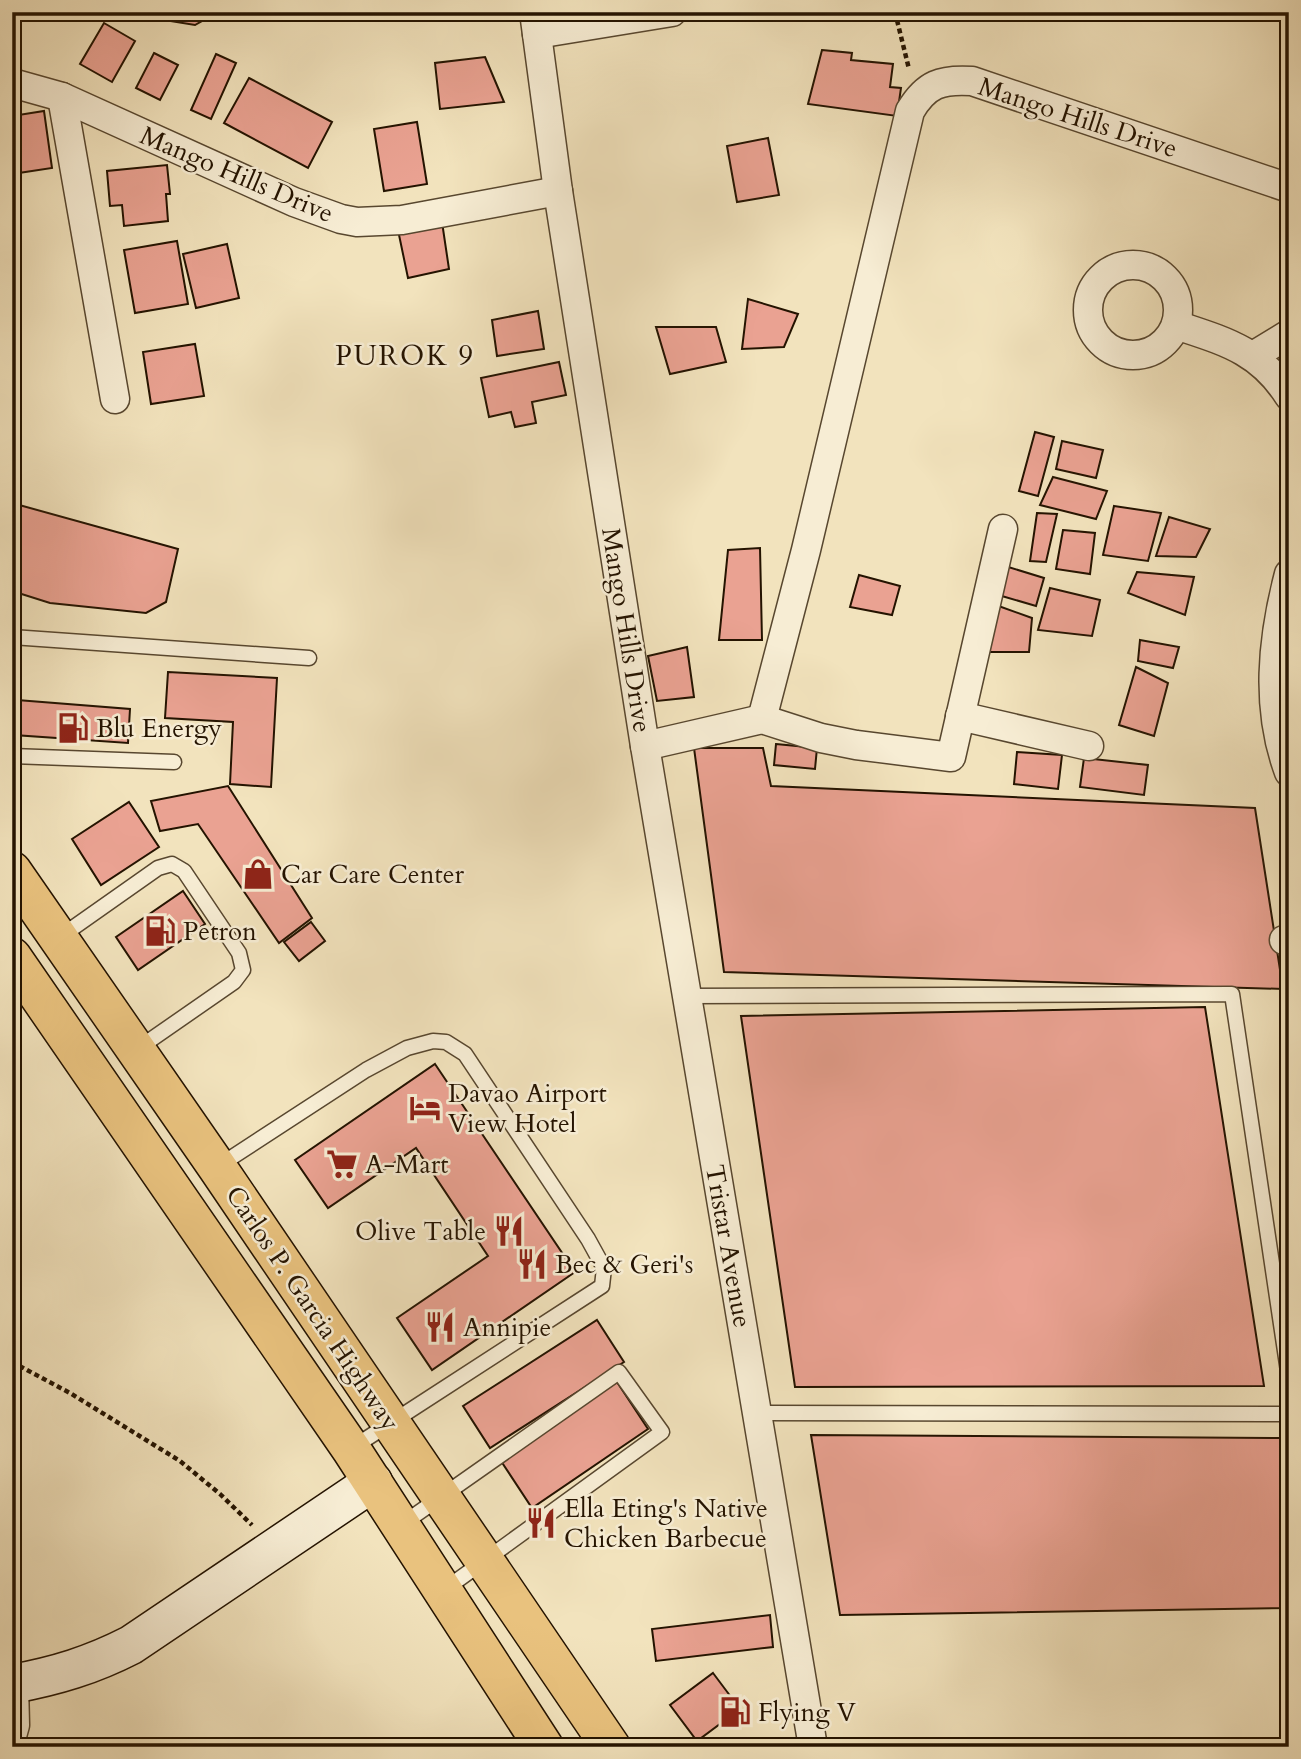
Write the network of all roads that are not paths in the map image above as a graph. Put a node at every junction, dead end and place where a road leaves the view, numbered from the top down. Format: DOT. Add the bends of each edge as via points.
graph roads {
  1 [pos="672,12"];
  2 [pos="536,23"];
  3 [pos="12,83"];
  4 [pos="62,97"];
  5 [pos="1289,188"];
  6 [pos="558,191"];
  7 [pos="1175,325"];
  8 [pos="1289,334"];
  9 [pos="1253,356"];
  10 [pos="1289,396"];
  11 [pos="115,399"];
  12 [pos="1003,529"];
  13 [pos="1289,574"];
  14 [pos="12,637"];
  15 [pos="309,658"];
  16 [pos="960,716"];
  17 [pos="762,719"];
  18 [pos="645,746"];
  19 [pos="1089,746"];
  20 [pos="12,756"];
  21 [pos="174,762"];
  22 [pos="1289,772"];
  23 [pos="12,871"];
  24 [pos="59,938"];
  25 [pos="12,957"];
  26 [pos="687,996"];
  27 [pos="136,1050"];
  28 [pos="217,1167"];
  29 [pos="302,1292"];
  30 [pos="262,1320"];
  31 [pos="1289,1378"];
  32 [pos="757,1413"];
  33 [pos="1289,1414"];
  34 [pos="391,1423"];
  35 [pos="351,1449"];
  36 [pos="373,1482"];
  37 [pos="441,1497"];
  38 [pos="401,1525"];
  39 [pos="484,1560"];
  40 [pos="443,1591"];
  41 [pos="13,1684"];
  42 [pos="12,1735"];
  43 [pos="544,1747"];
  44 [pos="611,1747"];
  45 [pos="813,1747"];
  1 -- 2 [label="street"];
  2 -- 6 [label="street"];
  3 -- 4 [label="street, Mango Hills Drive"];
  4 -- 6 [label="street, Mango Hills Drive" via="341,219 402,219"];
  4 -- 11 [label="street"];
  5 -- 17 [label="street, Mango Hills Drive" via="972,81 952,80 919,95 910,111"];
  6 -- 18 [label="street, Mango Hills Drive"];
  7 -- 9 [label="street" via="1230,343"];
  8 -- 9 [label="street"];
  9 -- 10 [label="street"];
  12 -- 16 [label="street"];
  13 -- 22 [label="street" via="1276,644 1268,736"];
  14 -- 15 [label="lane"];
  16 -- 17 [label="street" via="951,757 821,738"];
  16 -- 19 [label="street"];
  17 -- 18 [label="street, Mango Hills Drive"];
  18 -- 26 [label="street, Tristar Avenue"];
  20 -- 21 [label="lane"];
  23 -- 24 [label="highway, Carlos P. Garcia Highway"];
  24 -- 27 [label="highway, Carlos P. Garcia Highway"];
  24 -- 27 [label="lane" via="158,867 172,864 184,871 239,953 243,970 234,982"];
  25 -- 30 [label="highway, Carlos P. Garcia Highway"];
  26 -- 31 [label="lane" via="1232,995"];
  26 -- 32 [label="street, Tristar Avenue"];
  27 -- 28 [label="highway, Carlos P. Garcia Highway"];
  28 -- 29 [label="highway, Carlos P. Garcia Highway"];
  28 -- 34 [label="lane" via="407,1048 446,1042 465,1054 588,1239 604,1268 604,1278 602,1286"];
  29 -- 30 [label="highway"];
  29 -- 34 [label="highway, Carlos P. Garcia Highway"];
  30 -- 35 [label="highway, Carlos P. Garcia Highway"];
  32 -- 33 [label="lane"];
  32 -- 45 [label="street, Tristar Avenue"];
  34 -- 35 [label="lane"];
  34 -- 37 [label="highway, Carlos P. Garcia Highway"];
  35 -- 36 [label="highway, Carlos P. Garcia Highway"];
  36 -- 38 [label="highway, Carlos P. Garcia Highway"];
  36 -- 41 [label="main road" via="120,1651 58,1675"];
  37 -- 38 [label="lane"];
  37 -- 39 [label="highway, Carlos P. Garcia Highway"];
  37 -- 39 [label="lane" via="619,1372 662,1432"];
  38 -- 40 [label="highway, Carlos P. Garcia Highway"];
  39 -- 40 [label="lane"];
  39 -- 44 [label="highway, Carlos P. Garcia Highway"];
  40 -- 43 [label="highway, Carlos P. Garcia Highway"];
  41 -- 42 [label="street"];
}
